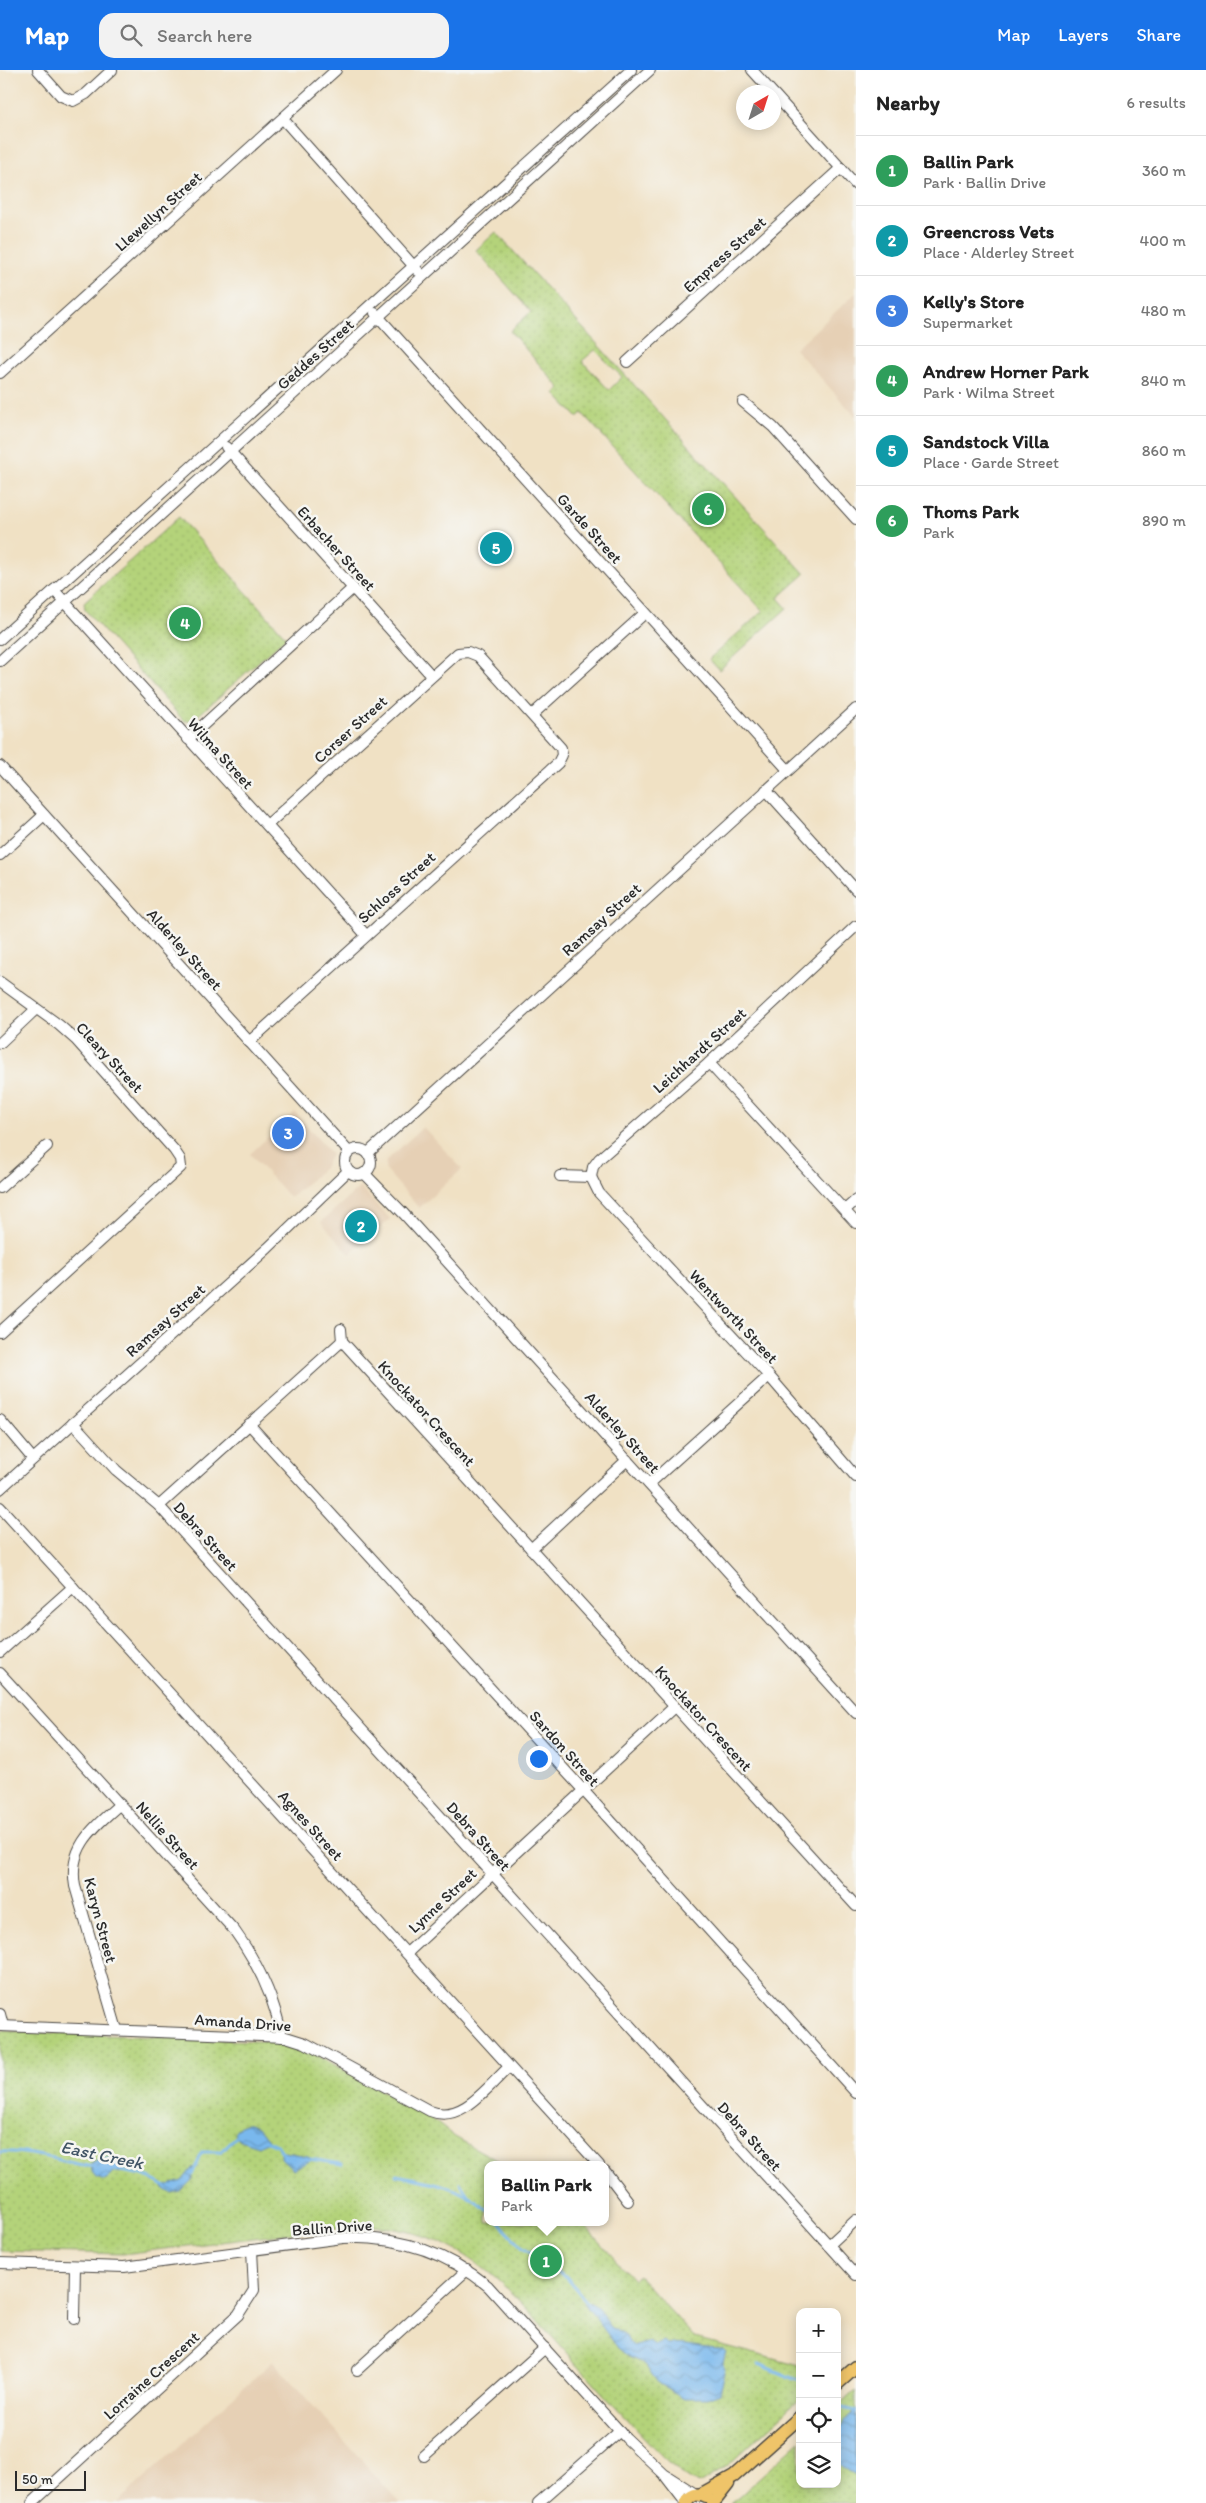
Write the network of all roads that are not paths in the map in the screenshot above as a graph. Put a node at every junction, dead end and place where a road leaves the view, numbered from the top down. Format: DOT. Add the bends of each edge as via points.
graph roads {
  1 [pos="38,70"];
  2 [pos="112,70"];
  3 [pos="336,70"];
  4 [pos="631,70"];
  5 [pos="650,70"];
  6 [pos="752,70"];
  7 [pos="766,85"];
  8 [pos="781,102"];
  9 [pos="582,114"];
  10 [pos="283,119"];
  11 [pos="591,124"];
  12 [pos="841,168"];
  13 [pos="856,185"];
  14 [pos="414,266"];
  15 [pos="423,277"];
  16 [pos="369,306"];
  17 [pos="378,317"];
  18 [pos="627,362"];
  19 [pos="0,373"];
  20 [pos="743,402"];
  21 [pos="220,441"];
  22 [pos="230,451"];
  23 [pos="856,518"];
  24 [pos="353,588"];
  25 [pos="54,590"];
  26 [pos="65,602"];
  27 [pos="646,613"];
  28 [pos="0,639"];
  29 [pos="0,660"];
  30 [pos="431,676"];
  31 [pos="856,709"];
  32 [pos="532,715"];
  33 [pos="188,739"];
  34 [pos="0,766"];
  35 [pos="788,770"];
  36 [pos="766,790"];
  37 [pos="44,815"];
  38 [pos="267,826"];
  39 [pos="0,855"];
  40 [pos="856,890"];
  41 [pos="856,928"];
  42 [pos="366,935"];
  43 [pos="0,982"];
  44 [pos="36,1010"];
  45 [pos="249,1042"];
  46 [pos="0,1043"];
  47 [pos="709,1062"];
  48 [pos="47,1146"];
  49 [pos="349,1152"];
  50 [pos="368,1153"];
  51 [pos="348,1170"];
  52 [pos="364,1173"];
  53 [pos="560,1176"];
  54 [pos="591,1177"];
  55 [pos="0,1188"];
  56 [pos="856,1200"];
  57 [pos="845,1210"];
  58 [pos="856,1223"];
  59 [pos="341,1329"];
  60 [pos="0,1332"];
  61 [pos="342,1341"];
  62 [pos="769,1376"];
  63 [pos="0,1420"];
  64 [pos="73,1423"];
  65 [pos="250,1424"];
  66 [pos="33,1459"];
  67 [pos="628,1460"];
  68 [pos="856,1477"];
  69 [pos="649,1484"];
  70 [pos="0,1489"];
  71 [pos="159,1506"];
  72 [pos="0,1507"];
  73 [pos="531,1549"];
  74 [pos="73,1587"];
  75 [pos="0,1652"];
  76 [pos="0,1673"];
  77 [pos="674,1707"];
  78 [pos="856,1714"];
  79 [pos="583,1790"];
  80 [pos="120,1804"];
  81 [pos="492,1874"];
  82 [pos="856,1906"];
  83 [pos="407,1953"];
  84 [pos="0,2014"];
  85 [pos="2,2026"];
  86 [pos="117,2030"];
  87 [pos="282,2037"];
  88 [pos="509,2067"];
  89 [pos="856,2093"];
  90 [pos="595,2161"];
  91 [pos="609,2176"];
  92 [pos="628,2201"];
  93 [pos="856,2220"];
  94 [pos="829,2245"];
  95 [pos="252,2250"];
  96 [pos="0,2263"];
  97 [pos="75,2266"];
  98 [pos="467,2270"];
  99 [pos="856,2275"];
  100 [pos="74,2320"];
  101 [pos="545,2348"];
  102 [pos="856,2367"];
  103 [pos="357,2370"];
  104 [pos="841,2380"];
  105 [pos="796,2421"];
  106 [pos="620,2431"];
  107 [pos="424,2456"];
  108 [pos="664,2474"];
  109 [pos="734,2476"];
  110 [pos="698,2495"];
  111 [pos="32,2503"];
  112 [pos="538,2503"];
  113 [pos="686,2503"];
  114 [pos="712,2503"];
  1 -- 2 [label="street" via="61,96 74,101"];
  3 -- 10 [label="street, Llewellyn Street"];
  4 -- 9 [label="street, Geddes Street"];
  5 -- 11 [label="street, Geddes Street"];
  6 -- 7 [label="street"];
  8 -- 12 [label="street"];
  9 -- 11 [label="street"];
  9 -- 14 [label="street, Geddes Street"];
  10 -- 14 [label="street"];
  10 -- 19 [label="street, Llewellyn Street"];
  11 -- 15 [label="street, Geddes Street"];
  12 -- 13 [label="street"];
  12 -- 18 [label="street, Empress Street"];
  14 -- 15 [label="street"];
  14 -- 16 [label="street, Geddes Street"];
  15 -- 17 [label="street, Geddes Street"];
  16 -- 17 [label="street, Garde Street"];
  16 -- 21 [label="street, Geddes Street"];
  17 -- 22 [label="street, Geddes Street"];
  17 -- 27 [label="street, Garde Street"];
  20 -- 23 [label="street" via="773,426"];
  21 -- 22 [label="street, Erbacher Street"];
  21 -- 25 [label="street, Geddes Street"];
  22 -- 24 [label="street, Erbacher Street"];
  22 -- 26 [label="street, Geddes Street"];
  24 -- 30 [label="street, Erbacher Street"];
  24 -- 33 [label="street"];
  25 -- 26 [label="street, Wilma Street"];
  25 -- 28 [label="street, Geddes Street"];
  26 -- 29 [label="street, Geddes Street"];
  26 -- 33 [label="street, Wilma Street"];
  27 -- 32 [label="street"];
  27 -- 35 [label="street, Garde Street"];
  30 -- 32 [label="street, Corser Street" via="455,656 468,652 478,656"];
  30 -- 38 [label="street, Corser Street"];
  31 -- 35 [label="street, Ramsay Street"];
  32 -- 42 [label="street, Schloss Street" via="561,748 558,763"];
  33 -- 38 [label="street, Wilma Street"];
  34 -- 37 [label="street, Alderley Street"];
  35 -- 36 [label="street, Ramsay Street"];
  36 -- 40 [label="street"];
  36 -- 50 [label="street, Ramsay Street"];
  37 -- 39 [label="street"];
  37 -- 45 [label="street, Alderley Street"];
  38 -- 42 [label="street, Wilma Street"];
  41 -- 47 [label="street, Leichhardt Street"];
  42 -- 45 [label="street, Schloss Street"];
  43 -- 44 [label="street, Cleary Street"];
  44 -- 46 [label="street"];
  44 -- 60 [label="street, Cleary Street" via="76,1040 174,1150 180,1158 181,1167"];
  45 -- 49 [label="street, Alderley Street"];
  47 -- 54 [label="street, Leichhardt Street" via="599,1159"];
  47 -- 57 [label="street"];
  48 -- 55 [label="street"];
  49 -- 50 [label="street" via="357,1148"];
  49 -- 51 [label="street" via="345,1161"];
  50 -- 52 [label="street" via="371,1166"];
  51 -- 52 [label="street" via="357,1175"];
  51 -- 64 [label="street, Ramsay Street" via="268,1248"];
  52 -- 67 [label="street, Alderley Street"];
  53 -- 54 [label="street"];
  54 -- 62 [label="street, Wentworth Street" via="599,1193"];
  56 -- 57 [label="street"];
  57 -- 58 [label="street"];
  59 -- 61 [label="street"];
  61 -- 65 [label="street"];
  61 -- 73 [label="street, Knockator Crescent"];
  62 -- 68 [label="street, Wentworth Street"];
  62 -- 69 [label="street"];
  63 -- 66 [label="street"];
  64 -- 66 [label="street, Ramsay Street"];
  64 -- 71 [label="street, Debra Street" via="116,1470"];
  65 -- 71 [label="street"];
  65 -- 79 [label="street, Sardon Street"];
  66 -- 70 [label="street, Ramsay Street"];
  67 -- 69 [label="street, Alderley Street"];
  67 -- 73 [label="street"];
  69 -- 78 [label="street, Alderley Street"];
  71 -- 81 [label="street, Debra Street"];
  72 -- 74 [label="street, Agnes Street"];
  73 -- 77 [label="street, Knockator Crescent"];
  74 -- 75 [label="street"];
  74 -- 83 [label="street, Agnes Street"];
  76 -- 80 [label="street, Nellie Street"];
  77 -- 79 [label="street, Lynne Street"];
  77 -- 82 [label="street, Knockator Crescent"];
  79 -- 81 [label="street, Lynne Street"];
  79 -- 89 [label="street, Sardon Street"];
  80 -- 86 [label="street, Karyn Street" via="87,1834 78,1849 73,1871 74,1886"];
  80 -- 87 [label="street, Nellie Street" via="244,1944 268,1988"];
  81 -- 83 [label="street, Lynne Street"];
  81 -- 94 [label="street, Debra Street"];
  83 -- 88 [label="street, Agnes Street"];
  84 -- 85 [label="street"];
  85 -- 86 [label="street, Amanda Drive"];
  86 -- 87 [label="street, Amanda Drive"];
  87 -- 88 [label="street, Amanda Drive" via="305,2043 440,2114 463,2109"];
  88 -- 90 [label="street, Agnes Street"];
  91 -- 92 [label="street"];
  93 -- 94 [label="street"];
  94 -- 99 [label="street, Debra Street"];
  95 -- 97 [label="street, Ballin Drive" via="142,2265"];
  95 -- 98 [label="street, Ballin Drive" via="343,2238 374,2238 419,2247"];
  95 -- 111 [label="street, Lorraine Crescent" via="254,2290 238,2315"];
  96 -- 97 [label="street, Ballin Drive"];
  97 -- 100 [label="street"];
  98 -- 101 [label="street, Ballin Drive" via="500,2298"];
  98 -- 103 [label="street"];
  101 -- 106 [label="street, Ballin Drive"];
  101 -- 107 [label="street"];
  102 -- 104 [label="main road"];
  105 -- 109 [label="main road"];
  106 -- 108 [label="street, Ballin Drive"];
  106 -- 112 [label="street"];
  108 -- 110 [label="street, Ballin Drive"];
  108 -- 113 [label="street, Ballin Drive"];
  109 -- 110 [label="main road"];
  109 -- 114 [label="main road"];
  110 -- 113 [label="main road" via="690,2497"];
  110 -- 114 [label="main road"];
}
